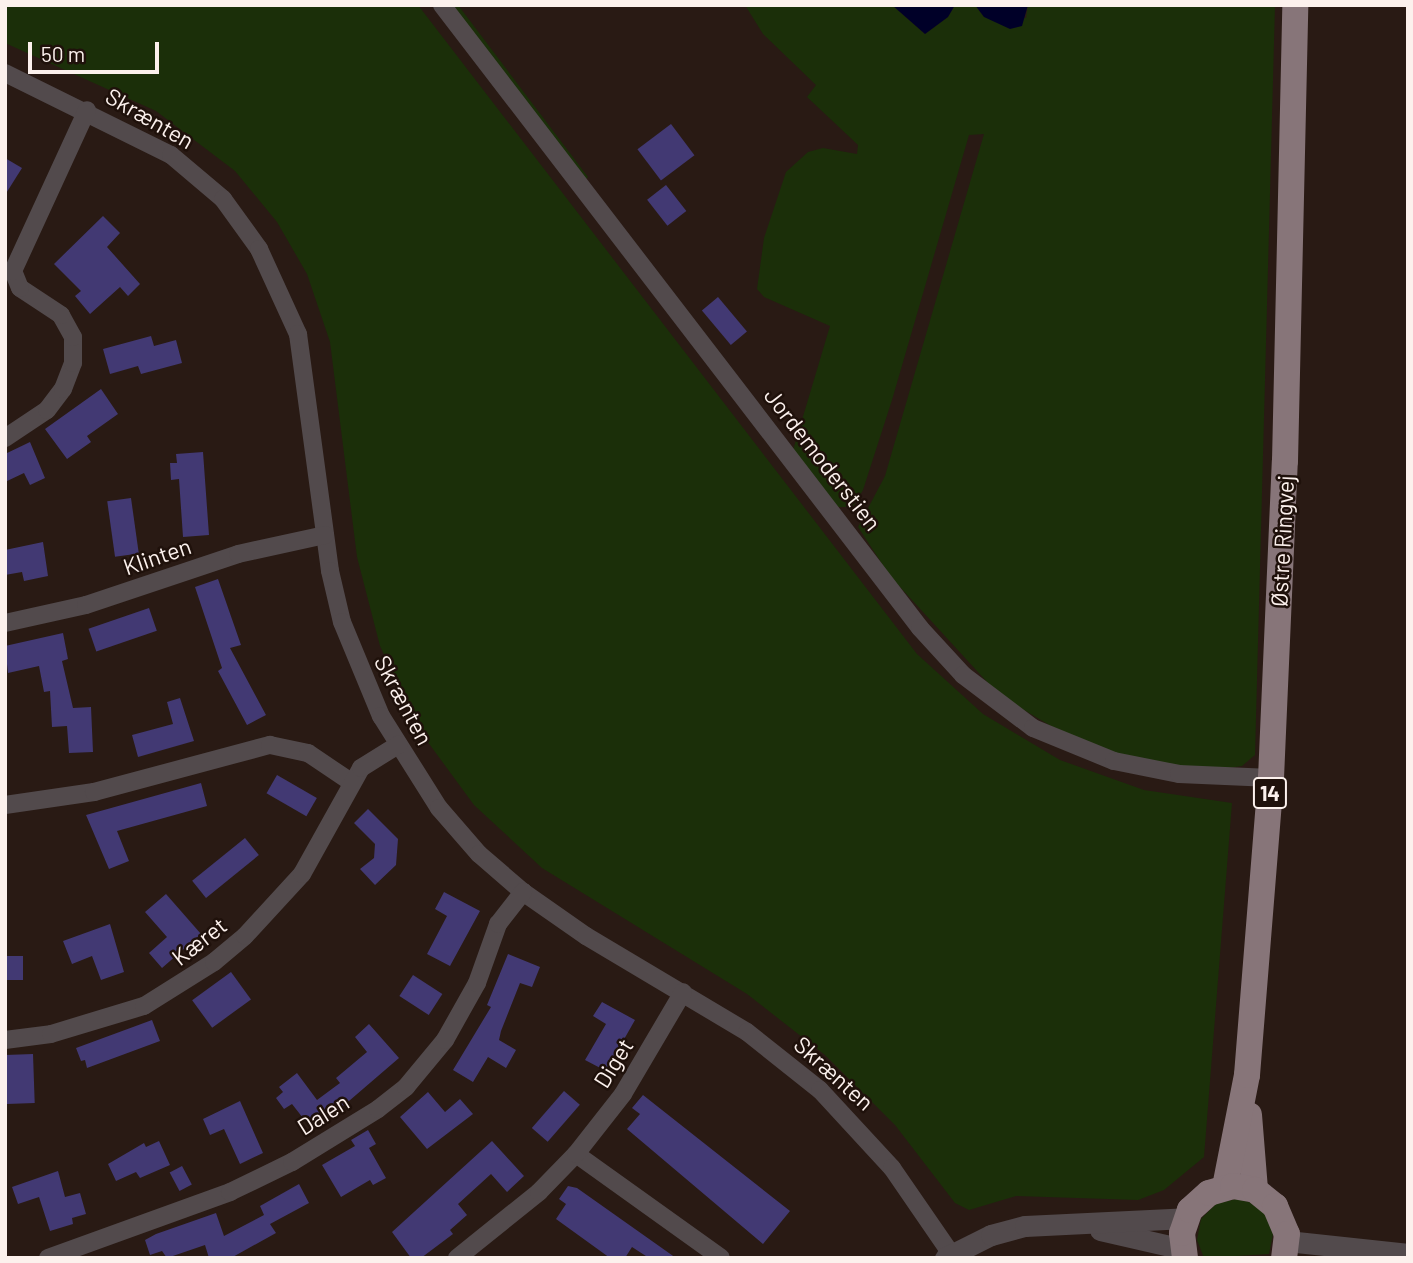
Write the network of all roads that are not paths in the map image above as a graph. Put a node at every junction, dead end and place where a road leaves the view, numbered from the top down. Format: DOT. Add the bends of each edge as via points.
graph roads {
  1 [pos="442,5"];
  2 [pos="1294,5"];
  3 [pos="5,74"];
  4 [pos="87,110"];
  5 [pos="5,438"];
  6 [pos="325,535"];
  7 [pos="5,623"];
  8 [pos="398,745"];
  9 [pos="1271,778"];
  10 [pos="351,782"];
  11 [pos="5,805"];
  12 [pos="523,892"];
  13 [pos="683,992"];
  14 [pos="5,1040"];
  15 [pos="1247,1075"];
  16 [pos="576,1154"];
  17 [pos="1225,1187"];
  18 [pos="1255,1190"];
  19 [pos="1186,1218"];
  20 [pos="1067,1224"];
  21 [pos="1285,1250"];
  22 [pos="1184,1253"];
  23 [pos="1408,1254"];
  24 [pos="948,1256"];
  25 [pos="48,1258"];
  26 [pos="457,1258"];
  27 [pos="721,1258"];
  1 -- 9 [label="street, Jordemoderstien" via="920,628 962,675 1033,727 1114,761 1179,774"];
  2 -- 9 [label="main road, Østre Ringvej / 14" via="1285,473"];
  3 -- 4 [label="street, Skrænten"];
  4 -- 5 [label="street" via="13,271 20,288 61,315 73,337 74,363 47,410"];
  4 -- 6 [label="street, Skrænten" via="171,155 199,177 241,220 259,249 298,334"];
  6 -- 7 [label="street, Klinten" via="238,554 86,605"];
  6 -- 8 [label="street, Skrænten" via="351,648"];
  8 -- 10 [label="street, Kæret" via="361,768"];
  8 -- 12 [label="street, Skrænten" via="458,831"];
  9 -- 15 [label="main road, Østre Ringvej / 14"];
  10 -- 11 [label="street" via="308,753 270,745 94,792"];
  10 -- 14 [label="street, Kæret" via="324,842 302,874 215,962 144,1006 63,1031"];
  12 -- 13 [label="street, Skrænten" via="586,936"];
  12 -- 25 [label="street, Dalen" via="498,924 477,982 445,1040 413,1079 378,1109 292,1162 230,1192"];
  13 -- 16 [label="street, Diget" via="624,1094"];
  13 -- 24 [label="street, Skrænten" via="781,1057 857,1125 892,1168"];
  15 -- 17 [label="main road, Østre Ringvej / 14"];
  15 -- 18 [label="main road, Østre Ringvej / 14"];
  16 -- 26 [label="street, Diget" via="539,1192"];
  16 -- 27 [label="street"];
  17 -- 18 [label="main road"];
  17 -- 19 [label="main road" via="1202,1197"];
  18 -- 21 [label="main road" via="1280,1212"];
  19 -- 20 [label="street"];
  19 -- 22 [label="main road"];
  20 -- 22 [label="street"];
  20 -- 24 [label="street" via="1008,1229"];
  21 -- 23 [label="street"];
}
